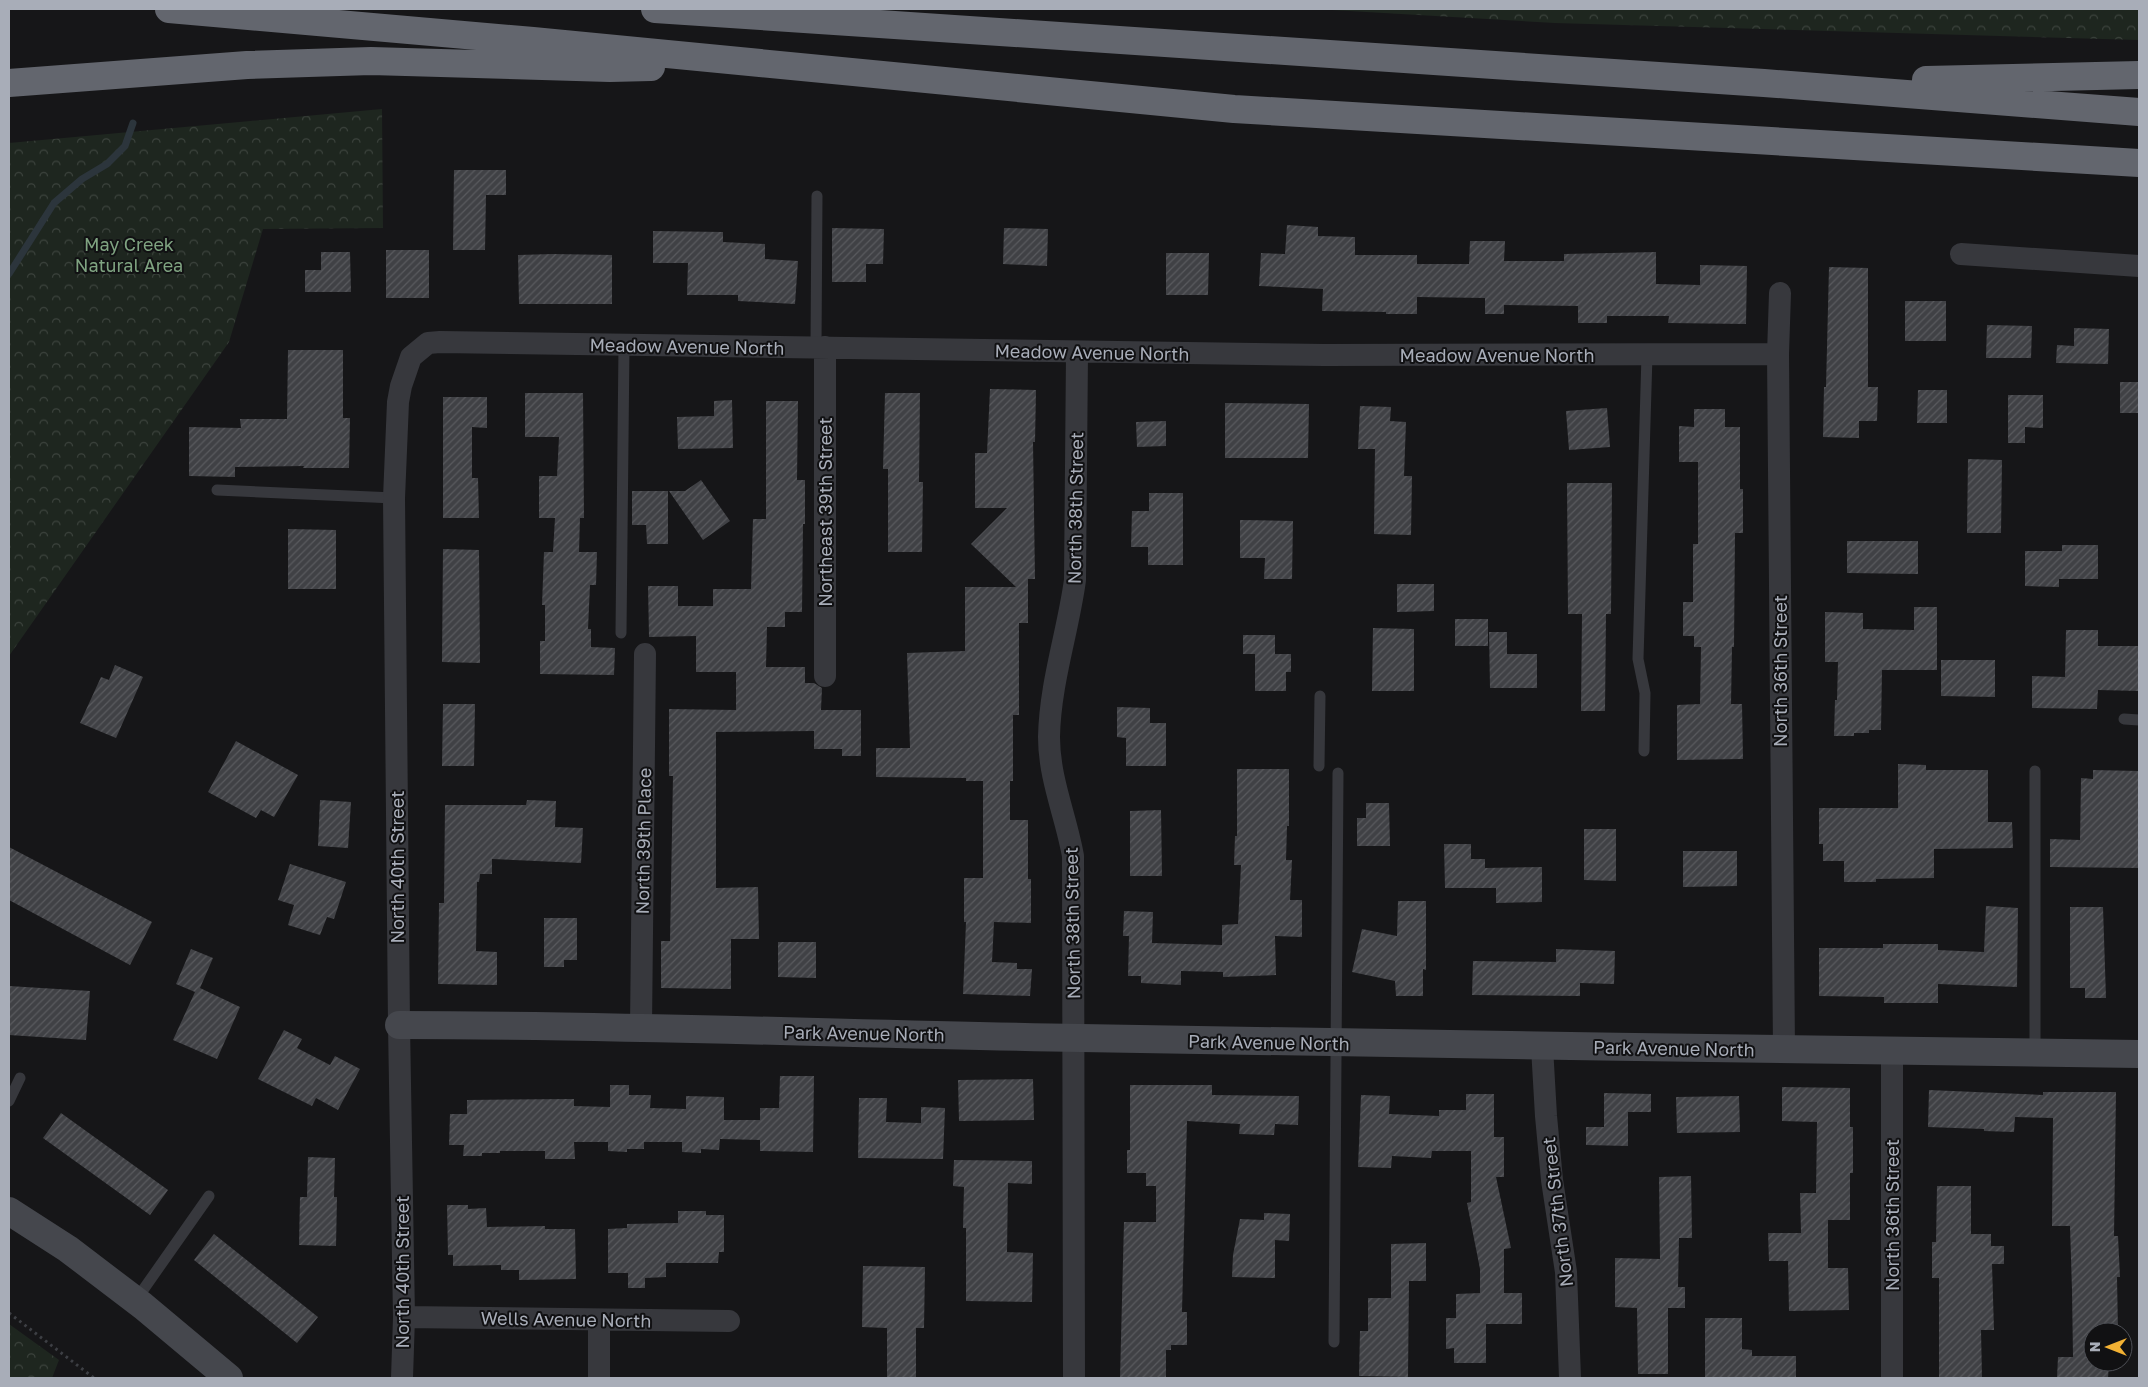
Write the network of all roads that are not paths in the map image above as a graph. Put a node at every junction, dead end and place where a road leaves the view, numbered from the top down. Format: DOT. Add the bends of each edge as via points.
graph roads {
  1 [pos="169,9"];
  2 [pos="655,9"];
  3 [pos="776,64"];
  4 [pos="2139,76"];
  5 [pos="19,82"];
  6 [pos="1764,83"];
  7 [pos="2139,112"];
  8 [pos="2139,163"];
  9 [pos="817,196"];
  10 [pos="1961,254"];
  11 [pos="2139,266"];
  12 [pos="1780,293"];
  13 [pos="624,345"];
  14 [pos="820,347"];
  15 [pos="1077,353"];
  16 [pos="1778,354"];
  17 [pos="1648,355"];
  18 [pos="412,357"];
  19 [pos="217,490"];
  20 [pos="394,498"];
  21 [pos="621,633"];
  22 [pos="645,654"];
  23 [pos="825,676"];
  24 [pos="1320,696"];
  25 [pos="2124,719"];
  26 [pos="2139,720"];
  27 [pos="1644,752"];
  28 [pos="1319,766"];
  29 [pos="2036,771"];
  30 [pos="1338,773"];
  31 [pos="399,1025"];
  32 [pos="641,1027"];
  33 [pos="1074,1038"];
  34 [pos="1335,1043"];
  35 [pos="1542,1047"];
  36 [pos="1784,1050"];
  37 [pos="1892,1051"];
  38 [pos="2035,1053"];
  39 [pos="2139,1054"];
  40 [pos="20,1078"];
  41 [pos="9,1101"];
  42 [pos="209,1196"];
  43 [pos="9,1211"];
  44 [pos="136,1300"];
  45 [pos="404,1317"];
  46 [pos="598,1320"];
  47 [pos="729,1321"];
  48 [pos="1334,1342"];
  49 [pos="229,1378"];
  50 [pos="402,1378"];
  51 [pos="599,1378"];
  52 [pos="1074,1378"];
  53 [pos="1570,1378"];
  54 [pos="1892,1378"];
  1 -- 3 [label="highway"];
  2 -- 6 [label="highway"];
  3 -- 5 [label="highway" via="610,68 371,61 246,65"];
  3 -- 8 [label="highway" via="1234,108"];
  4 -- 6 [label="highway"];
  6 -- 7 [label="highway"];
  9 -- 14 [label="lane"];
  10 -- 11 [label="street"];
  12 -- 16 [label="street, North 36th Street"];
  13 -- 14 [label="street, Meadow Avenue North"];
  13 -- 18 [label="street, Meadow Avenue North" via="440,342 428,343"];
  13 -- 21 [label="lane"];
  14 -- 15 [label="street, Meadow Avenue North"];
  14 -- 23 [label="street, Northeast 39th Street"];
  15 -- 17 [label="street, Meadow Avenue North"];
  15 -- 33 [label="street, North 38th Street" via="1075,580 1049,737 1052,773 1073,856"];
  16 -- 17 [label="street, Meadow Avenue North"];
  16 -- 36 [label="street, North 36th Street"];
  17 -- 27 [label="lane" via="1638,659 1645,693"];
  18 -- 20 [label="street, North 40th Street" via="398,402"];
  19 -- 20 [label="lane"];
  20 -- 31 [label="street, North 40th Street"];
  22 -- 32 [label="street, North 39th Place"];
  24 -- 28 [label="lane"];
  25 -- 26 [label="lane"];
  29 -- 38 [label="lane"];
  30 -- 34 [label="lane"];
  31 -- 32 [label="street, Park Avenue North"];
  31 -- 45 [label="street, North 40th Street"];
  32 -- 33 [label="street, Park Avenue North"];
  33 -- 34 [label="street, Park Avenue North"];
  33 -- 52 [label="street, North 38th Street"];
  34 -- 35 [label="street, Park Avenue North"];
  34 -- 48 [label="lane"];
  35 -- 36 [label="street, Park Avenue North"];
  35 -- 53 [label="street, North 37th Street" via="1552,1180 1566,1272"];
  36 -- 37 [label="street, Park Avenue North"];
  37 -- 38 [label="street, Park Avenue North"];
  37 -- 54 [label="street, North 36th Street"];
  38 -- 39 [label="street, Park Avenue North"];
  40 -- 41 [label="lane"];
  42 -- 44 [label="lane"];
  43 -- 44 [label="street"];
  44 -- 49 [label="street"];
  45 -- 46 [label="street, Wells Avenue North"];
  45 -- 50 [label="street, North 40th Street"];
  46 -- 47 [label="street, Wells Avenue North"];
  46 -- 51 [label="street"];
}
